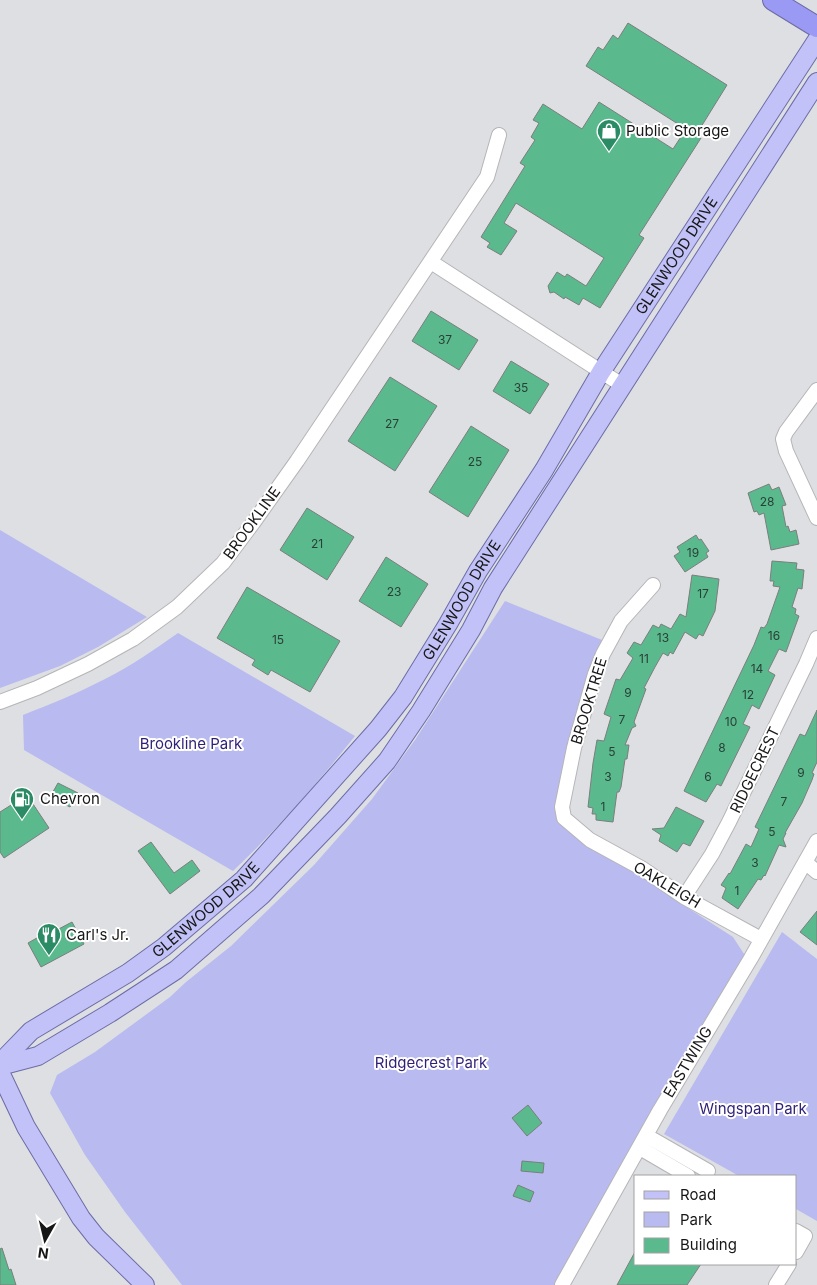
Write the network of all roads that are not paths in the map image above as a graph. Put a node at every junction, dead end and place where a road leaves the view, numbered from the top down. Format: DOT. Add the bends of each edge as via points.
graph roads {
  1 [pos="773,0"];
  2 [pos="817,27"];
  3 [pos="817,40"];
  4 [pos="817,82"];
  5 [pos="499,135"];
  6 [pos="430,262"];
  7 [pos="601,372"];
  8 [pos="622,385"];
  9 [pos="817,390"];
  10 [pos="817,518"];
  11 [pos="653,585"];
  12 [pos="817,638"];
  13 [pos="0,702"];
  14 [pos="575,828"];
  15 [pos="817,841"];
  16 [pos="805,862"];
  17 [pos="817,872"];
  18 [pos="684,897"];
  19 [pos="761,939"];
  20 [pos="0,1064"];
  21 [pos="0,1072"];
  22 [pos="644,1142"];
  23 [pos="710,1174"];
  24 [pos="687,1175"];
  25 [pos="797,1232"];
  26 [pos="797,1250"];
  27 [pos="788,1265"];
  28 [pos="146,1285"];
  29 [pos="562,1285"];
  30 [pos="776,1285"];
  1 -- 2 [label="highway"];
  3 -- 7 [label="main road, GLENWOOD DRIVE"];
  4 -- 8 [label="main road, GLENWOOD DRIVE"];
  5 -- 6 [label="street, BROOKLINE" via="487,177"];
  6 -- 7 [label="street"];
  6 -- 13 [label="street, BROOKLINE" via="293,467 223,563 177,607 133,639 71,672"];
  7 -- 8 [label="street"];
  7 -- 20 [label="main road, GLENWOOD DRIVE" via="403,697 342,772 237,885 164,947 30,1031"];
  8 -- 20 [label="main road, GLENWOOD DRIVE" via="493,588 421,711 388,760 338,816 261,896 176,970 38,1056"];
  9 -- 10 [label="street" via="783,439"];
  11 -- 14 [label="street, BROOKTREE" via="621,621 595,674 574,748 562,807 564,818"];
  12 -- 18 [label="street, RIDGECREST" via="729,822"];
  14 -- 18 [label="street, OAKLEIGH"];
  15 -- 16 [label="street, EASTWING"];
  16 -- 17 [label="street"];
  16 -- 19 [label="street, EASTWING"];
  18 -- 19 [label="street, OAKLEIGH"];
  19 -- 22 [label="street, EASTWING"];
  21 -- 28 [label="main road" via="26,1127 82,1218"];
  22 -- 23 [label="street"];
  22 -- 24 [label="street"];
  22 -- 29 [label="street, EASTWING"];
  25 -- 26 [label="street" via="805,1236"];
  27 -- 30 [label="street"];
}
